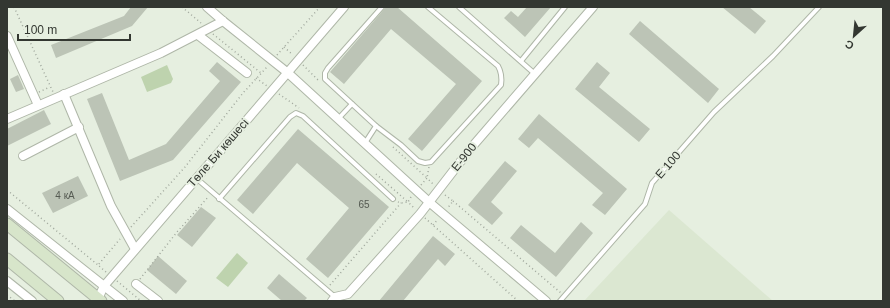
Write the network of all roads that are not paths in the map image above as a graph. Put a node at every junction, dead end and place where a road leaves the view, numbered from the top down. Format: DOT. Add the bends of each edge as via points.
graph roads {
  1 [pos="208,7"];
  2 [pos="344,7"];
  3 [pos="382,7"];
  4 [pos="428,7"];
  5 [pos="459,7"];
  6 [pos="565,7"];
  7 [pos="593,7"];
  8 [pos="819,7"];
  9 [pos="223,21"];
  10 [pos="198,35"];
  11 [pos="7,36"];
  12 [pos="521,61"];
  13 [pos="247,73"];
  14 [pos="288,73"];
  15 [pos="535,74"];
  16 [pos="64,94"];
  17 [pos="352,104"];
  18 [pos="38,105"];
  19 [pos="7,119"];
  20 [pos="338,119"];
  21 [pos="376,126"];
  22 [pos="79,127"];
  23 [pos="365,143"];
  24 [pos="23,156"];
  25 [pos="196,178"];
  26 [pos="219,199"];
  27 [pos="393,199"];
  28 [pos="429,202"];
  29 [pos="7,209"];
  30 [pos="7,224"];
  31 [pos="135,249"];
  32 [pos="7,259"];
  33 [pos="7,281"];
  34 [pos="136,284"];
  35 [pos="104,286"];
  36 [pos="126,299"];
  37 [pos="333,299"];
  38 [pos="98,300"];
  39 [pos="32,301"];
  40 [pos="58,301"];
  41 [pos="158,301"];
  42 [pos="546,301"];
  43 [pos="560,301"];
  1 -- 9 [label="street"];
  2 -- 14 [label="street, Төле Би көшесі"];
  3 -- 17 [label="lane" via="325,73 325,79 329,84"];
  4 -- 21 [label="lane" via="498,66 502,79 500,85 431,162 418,161"];
  5 -- 12 [label="lane"];
  6 -- 12 [label="lane"];
  7 -- 15 [label="street, E-900"];
  8 -- 43 [label="lane, E 100" via="774,56 714,112 652,183 645,204"];
  9 -- 10 [label="street"];
  9 -- 14 [label="street"];
  10 -- 13 [label="street"];
  10 -- 16 [label="street"];
  11 -- 18 [label="street"];
  12 -- 15 [label="lane"];
  14 -- 20 [label="street"];
  14 -- 25 [label="street, Төле Би көшесі"];
  15 -- 28 [label="street, E-900" via="471,148"];
  16 -- 18 [label="street"];
  16 -- 22 [label="street"];
  17 -- 20 [label="lane"];
  17 -- 21 [label="lane"];
  18 -- 19 [label="street"];
  20 -- 23 [label="street"];
  21 -- 23 [label="lane"];
  22 -- 24 [label="street"];
  22 -- 31 [label="street" via="111,206"];
  23 -- 28 [label="street"];
  25 -- 26 [label="lane"];
  25 -- 31 [label="street, Төле Би көшесі"];
  26 -- 27 [label="lane" via="296,113 303,116"];
  26 -- 37 [label="lane" via="326,290"];
  28 -- 37 [label="street, E-900" via="348,294"];
  28 -- 42 [label="street"];
  29 -- 35 [label="street"];
  30 -- 38 [label="main road"];
  31 -- 35 [label="street, Төле Би көшесі"];
  32 -- 40 [label="main road"];
  33 -- 39 [label="street"];
  34 -- 41 [label="street"];
  35 -- 36 [label="street"];
  35 -- 38 [label="street, Төле Би көшесі"];
}
